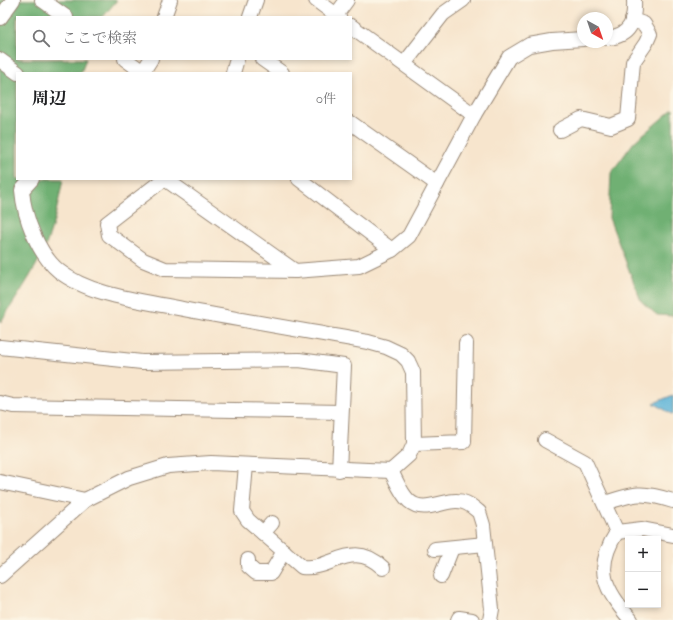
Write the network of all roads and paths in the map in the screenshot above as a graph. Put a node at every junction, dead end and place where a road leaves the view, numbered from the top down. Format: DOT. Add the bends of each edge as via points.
graph roads {
  1 [pos="13,0"];
  2 [pos="42,0"];
  3 [pos="170,0"];
  4 [pos="256,0"];
  5 [pos="316,0"];
  6 [pos="347,0"];
  7 [pos="463,0"];
  8 [pos="634,0"];
  9 [pos="65,16"];
  10 [pos="164,16"];
  11 [pos="250,16"];
  12 [pos="337,16"];
  13 [pos="0,18"];
  14 [pos="632,20"];
  15 [pos="352,27"];
  16 [pos="613,37"];
  17 [pos="577,39"];
  18 [pos="0,60"];
  19 [pos="126,60"];
  20 [pos="150,60"];
  21 [pos="237,60"];
  22 [pos="263,60"];
  23 [pos="404,64"];
  24 [pos="17,72"];
  25 [pos="142,72"];
  26 [pos="233,72"];
  27 [pos="281,72"];
  28 [pos="474,115"];
  29 [pos="352,124"];
  30 [pos="560,130"];
  31 [pos="30,180"];
  32 [pos="163,180"];
  33 [pos="165,180"];
  34 [pos="300,180"];
  35 [pos="437,184"];
  36 [pos="392,250"];
  37 [pos="295,271"];
  38 [pos="466,343"];
  39 [pos="0,347"];
  40 [pos="0,403"];
  41 [pos="342,412"];
  42 [pos="546,440"];
  43 [pos="414,444"];
  44 [pos="246,465"];
  45 [pos="339,470"];
  46 [pos="391,471"];
  47 [pos="0,482"];
  48 [pos="85,500"];
  49 [pos="673,501"];
  50 [pos="605,503"];
  51 [pos="617,532"];
  52 [pos="673,535"];
  53 [pos="485,544"];
  54 [pos="452,548"];
  55 [pos="436,549"];
  56 [pos="284,552"];
  57 [pos="248,560"];
  58 [pos="383,568"];
  59 [pos="0,576"];
  60 [pos="441,576"];
  61 [pos="458,620"];
  62 [pos="472,620"];
  63 [pos="490,620"];
  64 [pos="631,620"];
  1 -- 13 [label="street"];
  2 -- 9 [label="street"];
  3 -- 10 [label="street"];
  4 -- 11 [label="street"];
  5 -- 12 [label="street"];
  6 -- 12 [label="street"];
  7 -- 23 [label="street" via="443,14"];
  8 -- 14 [label="street" via="635,16"];
  14 -- 16 [label="street" via="627,31"];
  14 -- 30 [label="street" via="644,24 650,34 633,62 628,119 611,126 581,119"];
  15 -- 23 [label="street"];
  17 -- 28 [label="street" via="529,45 509,57"];
  18 -- 24 [label="street"];
  19 -- 25 [label="street"];
  20 -- 25 [label="street"];
  21 -- 26 [label="street"];
  22 -- 27 [label="street"];
  23 -- 28 [label="street"];
  28 -- 35 [label="street"];
  29 -- 35 [label="street"];
  31 -- 43 [label="street" via="22,190 23,203 33,230 44,254 58,270 76,282 128,298 368,342 401,354 414,372"];
  32 -- 37 [label="street" via="108,223 109,235 144,260 165,269"];
  33 -- 37 [label="street"];
  34 -- 36 [label="street"];
  35 -- 36 [label="street" via="409,236"];
  36 -- 37 [label="street" via="359,266"];
  38 -- 43 [label="street" via="464,442"];
  39 -- 41 [label="street" via="142,362 299,360 344,366"];
  40 -- 41 [label="street" via="12,406"];
  41 -- 45 [label="street"];
  42 -- 50 [label="street" via="585,462"];
  43 -- 46 [label="street" via="409,455"];
  44 -- 45 [label="street"];
  44 -- 48 [label="street" via="211,463 168,466 129,478"];
  44 -- 56 [label="street" via="242,511 248,520 267,528"];
  45 -- 46 [label="street"];
  46 -- 53 [label="street" via="408,500 414,505 422,508 446,502 466,503 479,512"];
  47 -- 48 [label="street"];
  48 -- 59 [label="street"];
  49 -- 50 [label="street" via="640,493"];
  50 -- 51 [label="street"];
  51 -- 52 [label="street" via="642,529"];
  51 -- 64 [label="street" via="608,547 604,565 605,582 613,599"];
  53 -- 54 [label="street"];
  53 -- 63 [label="street" via="492,609"];
  54 -- 55 [label="street"];
  54 -- 60 [label="street"];
  56 -- 57 [label="street" via="271,573 256,574 248,566"];
  56 -- 58 [label="street" via="302,566 311,568 342,556 376,560"];
  61 -- 62 [label="street"];
}
